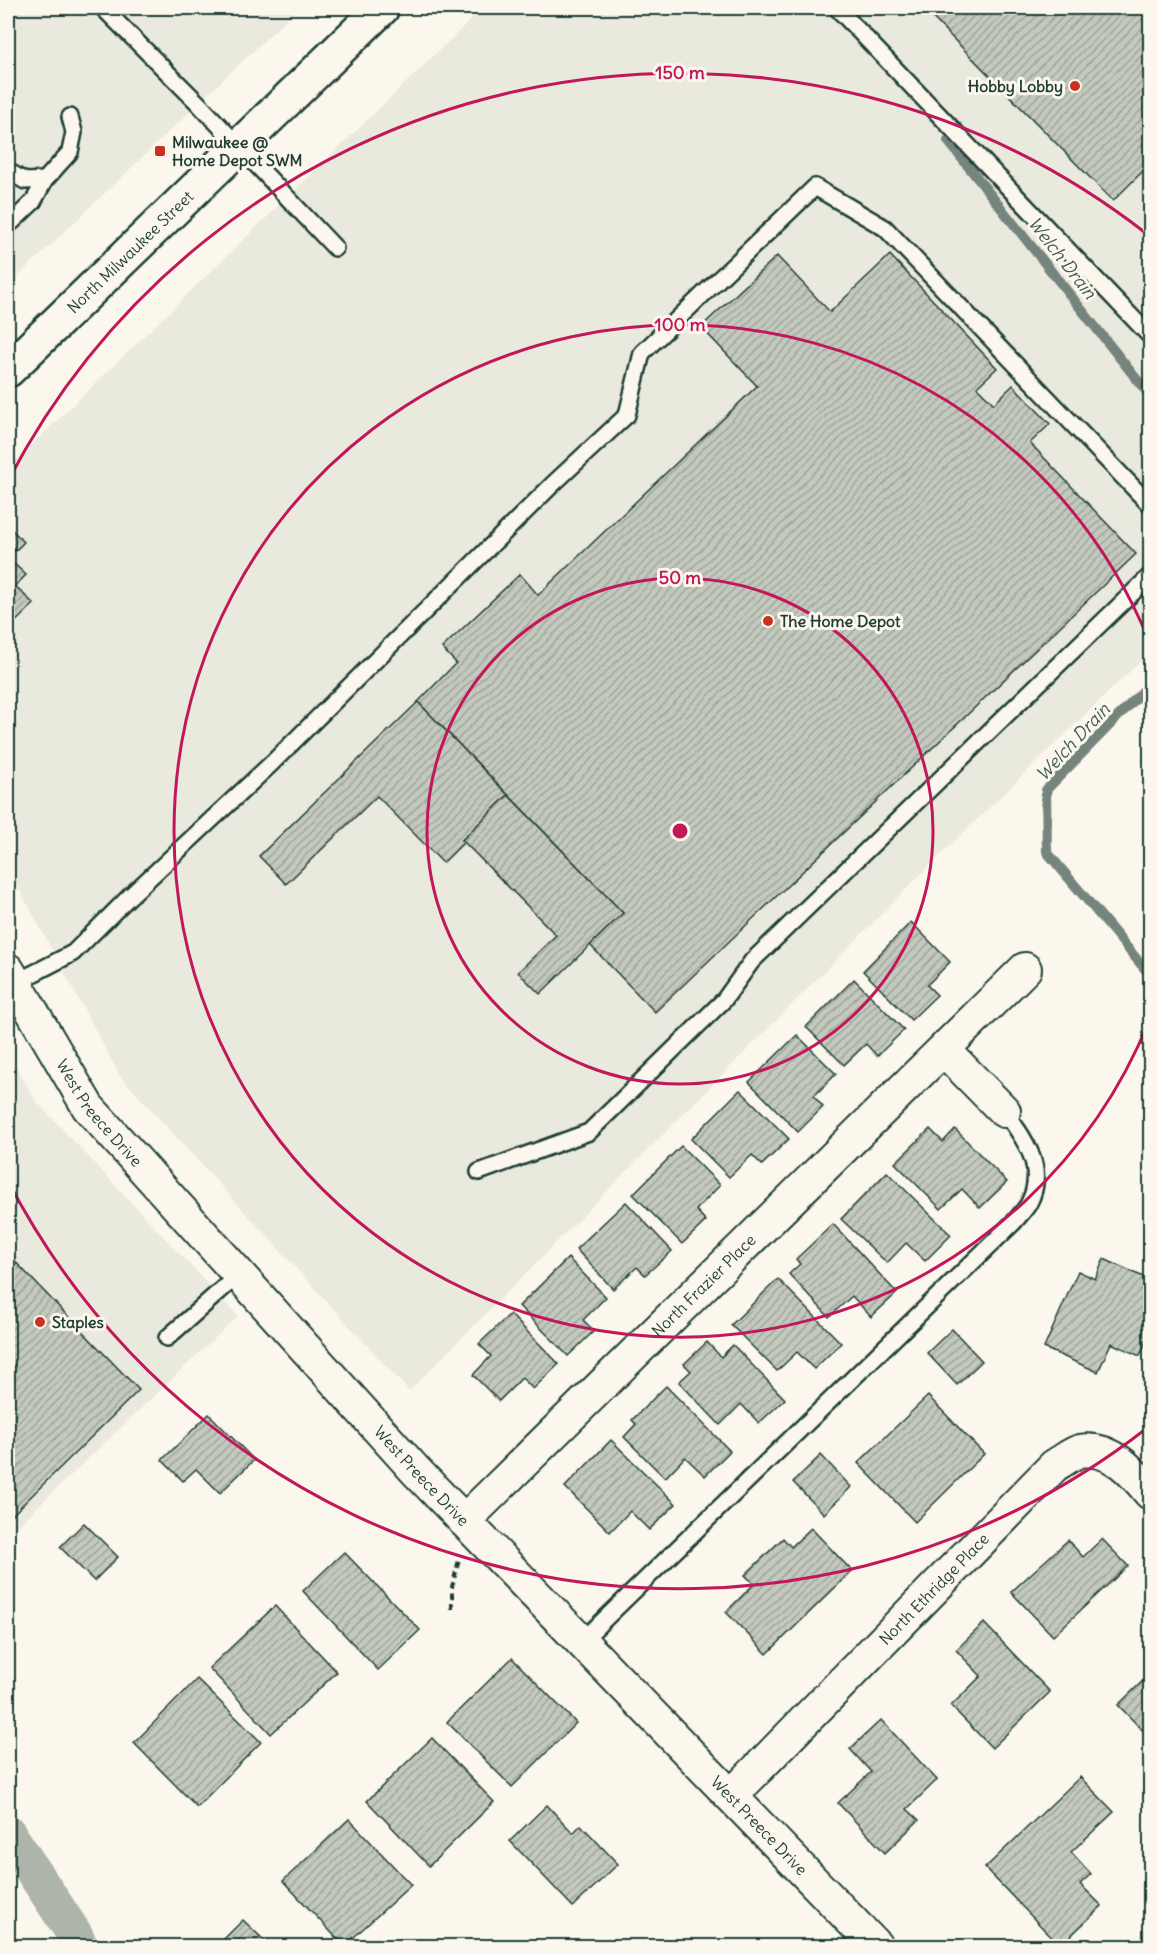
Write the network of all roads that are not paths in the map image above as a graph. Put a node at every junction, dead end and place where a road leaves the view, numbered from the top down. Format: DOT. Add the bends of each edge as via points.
graph roads {
  1 [pos="103,8"];
  2 [pos="381,8"];
  3 [pos="837,8"];
  4 [pos="70,117"];
  5 [pos="239,146"];
  6 [pos="8,171"];
  7 [pos="45,180"];
  8 [pos="8,223"];
  9 [pos="335,248"];
  10 [pos="1150,336"];
  11 [pos="8,370"];
  12 [pos="1150,505"];
  13 [pos="1150,576"];
  14 [pos="1025,969"];
  15 [pos="10,980"];
  16 [pos="944,1050"];
  17 [pos="1004,1111"];
  18 [pos="479,1172"];
  19 [pos="239,1274"];
  20 [pos="167,1338"];
  21 [pos="1150,1493"];
  22 [pos="464,1521"];
  23 [pos="582,1642"];
  24 [pos="731,1796"];
  25 [pos="876,1947"];
  1 -- 5 [label="lane"];
  2 -- 5 [label="main road, North Milwaukee Street"];
  3 -- 10 [label="lane"];
  4 -- 7 [label="lane" via="74,132 70,152"];
  5 -- 9 [label="lane"];
  5 -- 11 [label="main road, North Milwaukee Street"];
  6 -- 7 [label="lane" via="25,181"];
  7 -- 8 [label="lane" via="33,202"];
  12 -- 15 [label="lane" via="885,228 814,187 642,353 627,415 73,953"];
  13 -- 18 [label="lane" via="752,961 724,1000 589,1132"];
  14 -- 16 [label="street, North Frazier Place"];
  15 -- 19 [label="street, West Preece Drive" via="88,1107"];
  16 -- 17 [label="street"];
  16 -- 22 [label="street, North Frazier Place"];
  17 -- 23 [label="lane" via="1026,1142 1035,1164 1035,1184 1029,1203 1014,1222"];
  19 -- 20 [label="lane"];
  19 -- 22 [label="street, West Preece Drive"];
  21 -- 24 [label="street, North Ethridge Place" via="1130,1469 1104,1452 1079,1451 1055,1465"];
  22 -- 23 [label="street, West Preece Drive"];
  23 -- 24 [label="street, West Preece Drive"];
  24 -- 25 [label="street, West Preece Drive"];
}
